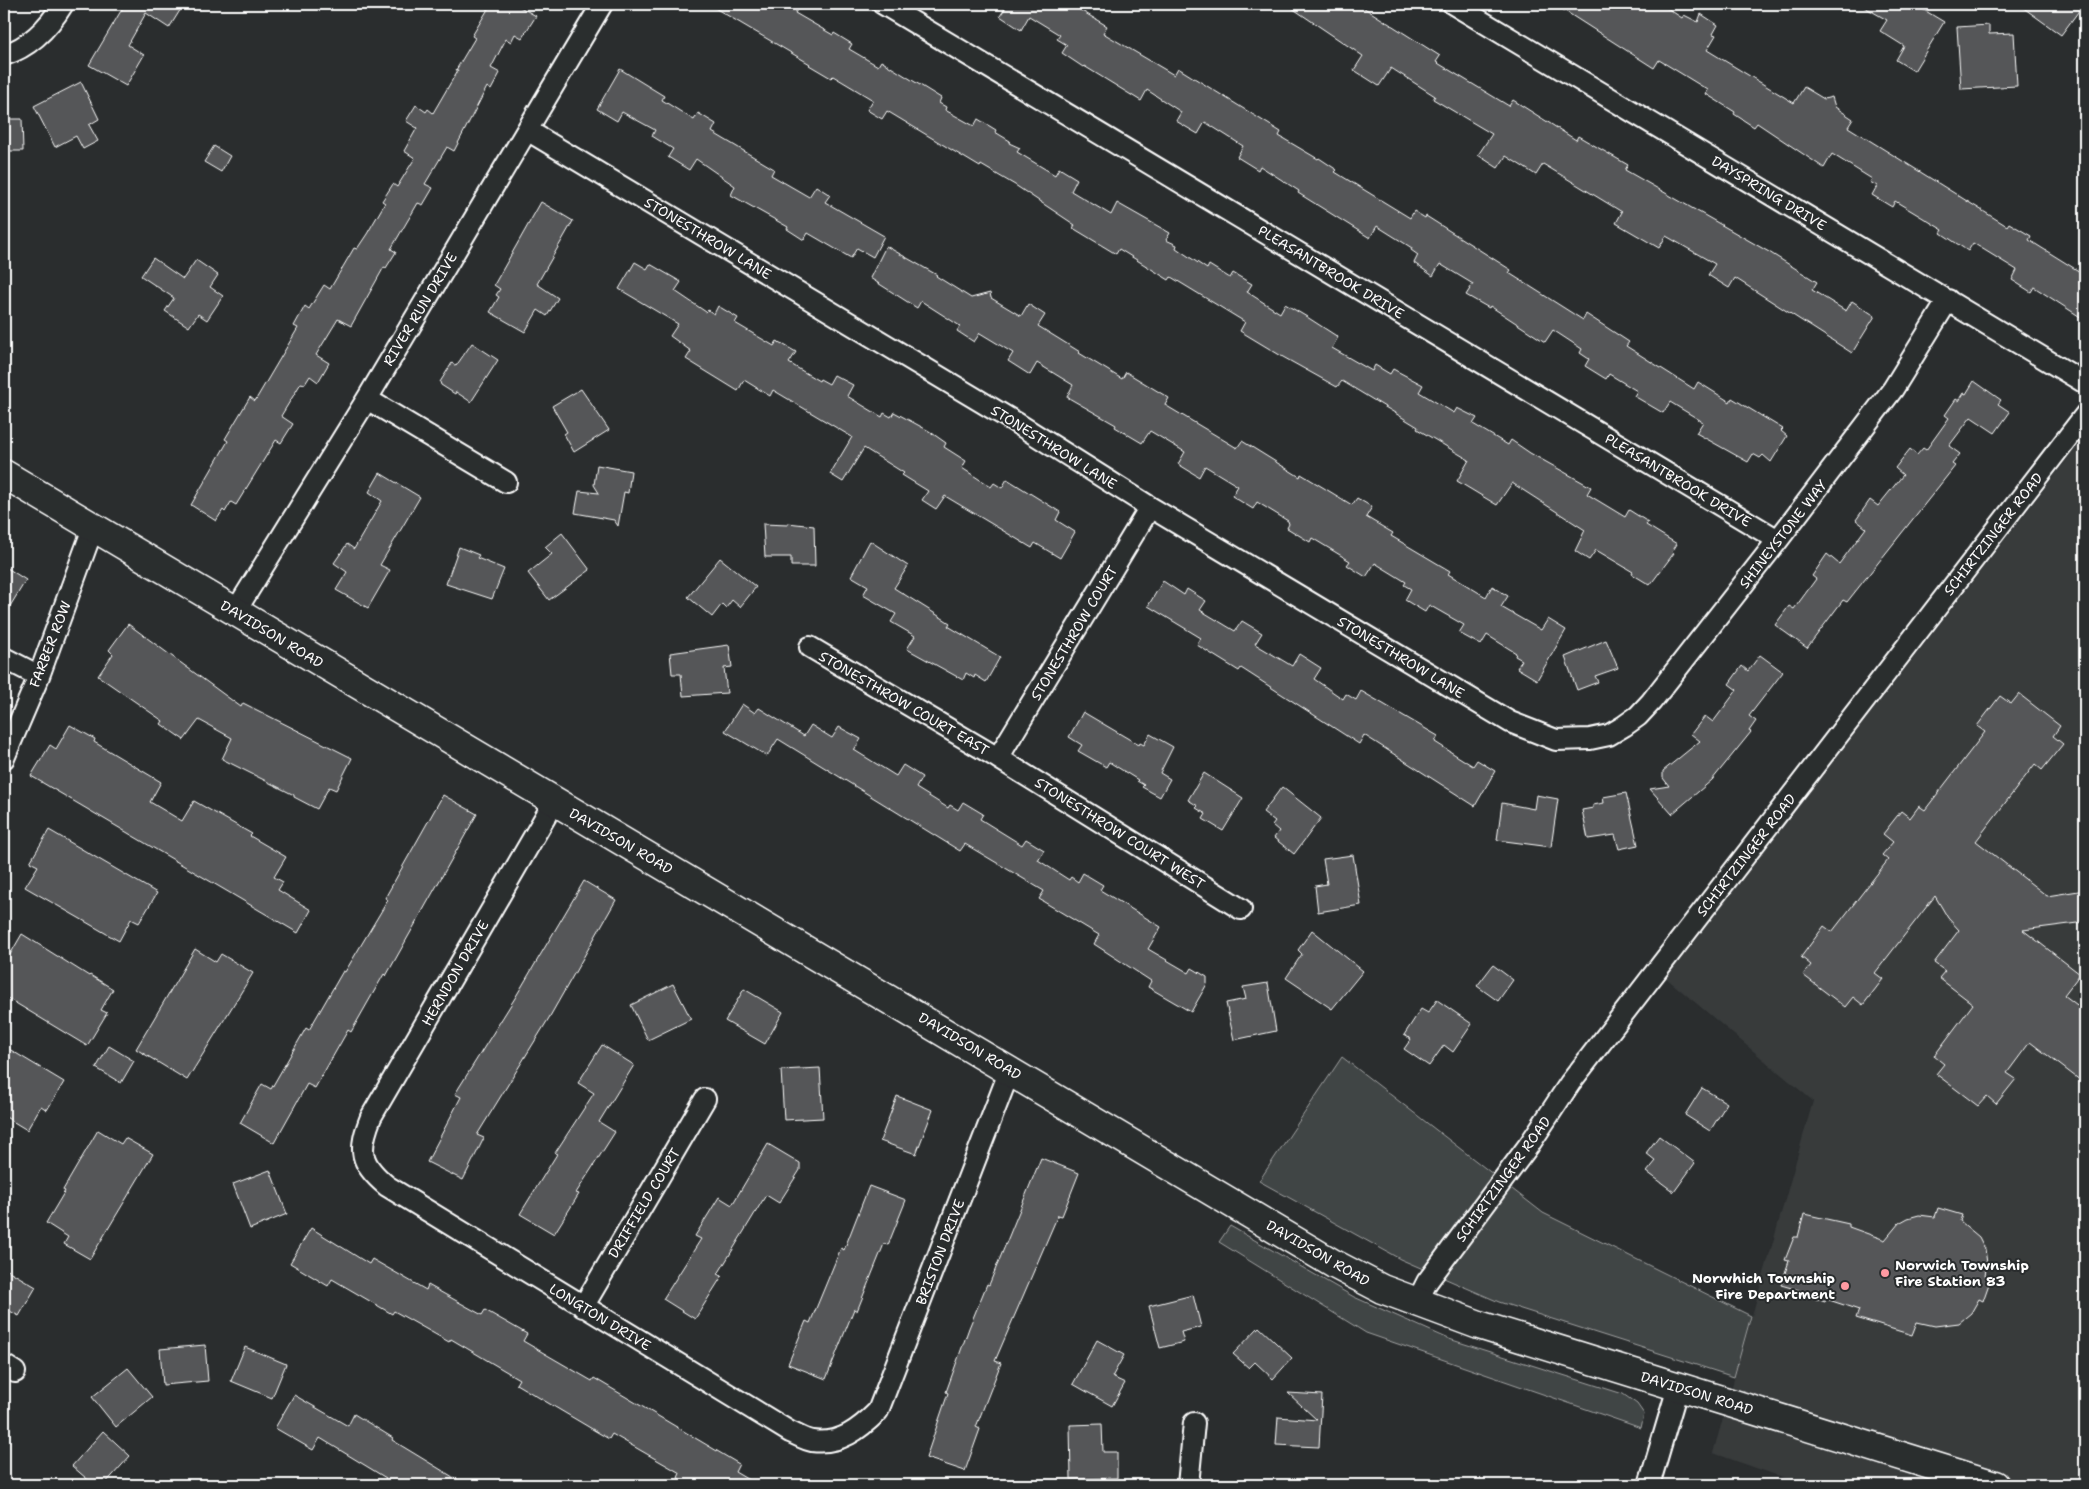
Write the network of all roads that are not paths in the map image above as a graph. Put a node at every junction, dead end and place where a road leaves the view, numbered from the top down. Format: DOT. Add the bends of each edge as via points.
graph roads {
  1 [pos="63,4"];
  2 [pos="602,4"];
  3 [pos="883,4"];
  4 [pos="1453,4"];
  5 [pos="4,55"];
  6 [pos="527,130"];
  7 [pos="1948,300"];
  8 [pos="2085,382"];
  9 [pos="367,399"];
  10 [pos="2085,415"];
  11 [pos="4,474"];
  12 [pos="506,482"];
  13 [pos="1150,507"];
  14 [pos="93,528"];
  15 [pos="1778,540"];
  16 [pos="235,612"];
  17 [pos="810,647"];
  18 [pos="4,658"];
  19 [pos="39,676"];
  20 [pos="1590,739"];
  21 [pos="4,758"];
  22 [pos="998,758"];
  23 [pos="554,802"];
  24 [pos="1241,909"];
  25 [pos="1010,1070"];
  26 [pos="705,1099"];
  27 [pos="362,1146"];
  28 [pos="1418,1302"];
  29 [pos="583,1307"];
  30 [pos="1678,1387"];
  31 [pos="1194,1423"];
  32 [pos="861,1428"];
  33 [pos="1188,1485"];
  34 [pos="1649,1485"];
  35 [pos="1995,1485"];
  1 -- 5 [label="street" via="33,41"];
  2 -- 6 [label="street, RIVER RUN DRIVE"];
  3 -- 15 [label="street, PLEASANTBROOK DRIVE"];
  4 -- 7 [label="street, DAYSPRING DRIVE"];
  6 -- 9 [label="street, RIVER RUN DRIVE"];
  6 -- 13 [label="street, STONESTHROW LANE" via="1015,422"];
  7 -- 8 [label="street, DAYSPRING DRIVE"];
  7 -- 15 [label="street, SHINEYSTONE WAY" via="1893,389"];
  9 -- 12 [label="street"];
  9 -- 16 [label="street, RIVER RUN DRIVE"];
  10 -- 28 [label="street, SCHIRTZINGER ROAD" via="1570,1083 1529,1145 1431,1278"];
  11 -- 14 [label="main road, DAVIDSON ROAD"];
  13 -- 20 [label="street, STONESTHROW LANE" via="1510,722 1556,740"];
  13 -- 22 [label="street, STONESTHROW COURT"];
  14 -- 16 [label="main road, DAVIDSON ROAD"];
  14 -- 19 [label="street, FARBER ROW"];
  15 -- 20 [label="street, SHINEYSTONE WAY" via="1638,716 1609,734"];
  16 -- 23 [label="main road, DAVIDSON ROAD"];
  17 -- 22 [label="street, STONESTHROW COURT EAST"];
  18 -- 19 [label="street"];
  19 -- 21 [label="street, FARBER ROW"];
  22 -- 24 [label="street, STONESTHROW COURT WEST"];
  23 -- 25 [label="main road, DAVIDSON ROAD"];
  23 -- 27 [label="street, HERNDON DRIVE" via="371,1117"];
  25 -- 28 [label="main road, DAVIDSON ROAD" via="1334,1264 1382,1289"];
  25 -- 32 [label="street, BRISTON DRIVE" via="878,1411"];
  26 -- 29 [label="street, DRIFFIELD COURT"];
  27 -- 29 [label="street, LONGTON DRIVE" via="364,1160 372,1173 387,1186"];
  28 -- 30 [label="main road, DAVIDSON ROAD" via="1480,1325"];
  29 -- 32 [label="street, LONGTON DRIVE" via="790,1432 812,1441 842,1438"];
  30 -- 34 [label="street"];
  30 -- 35 [label="main road, DAVIDSON ROAD"];
  31 -- 33 [label="street"];
}
